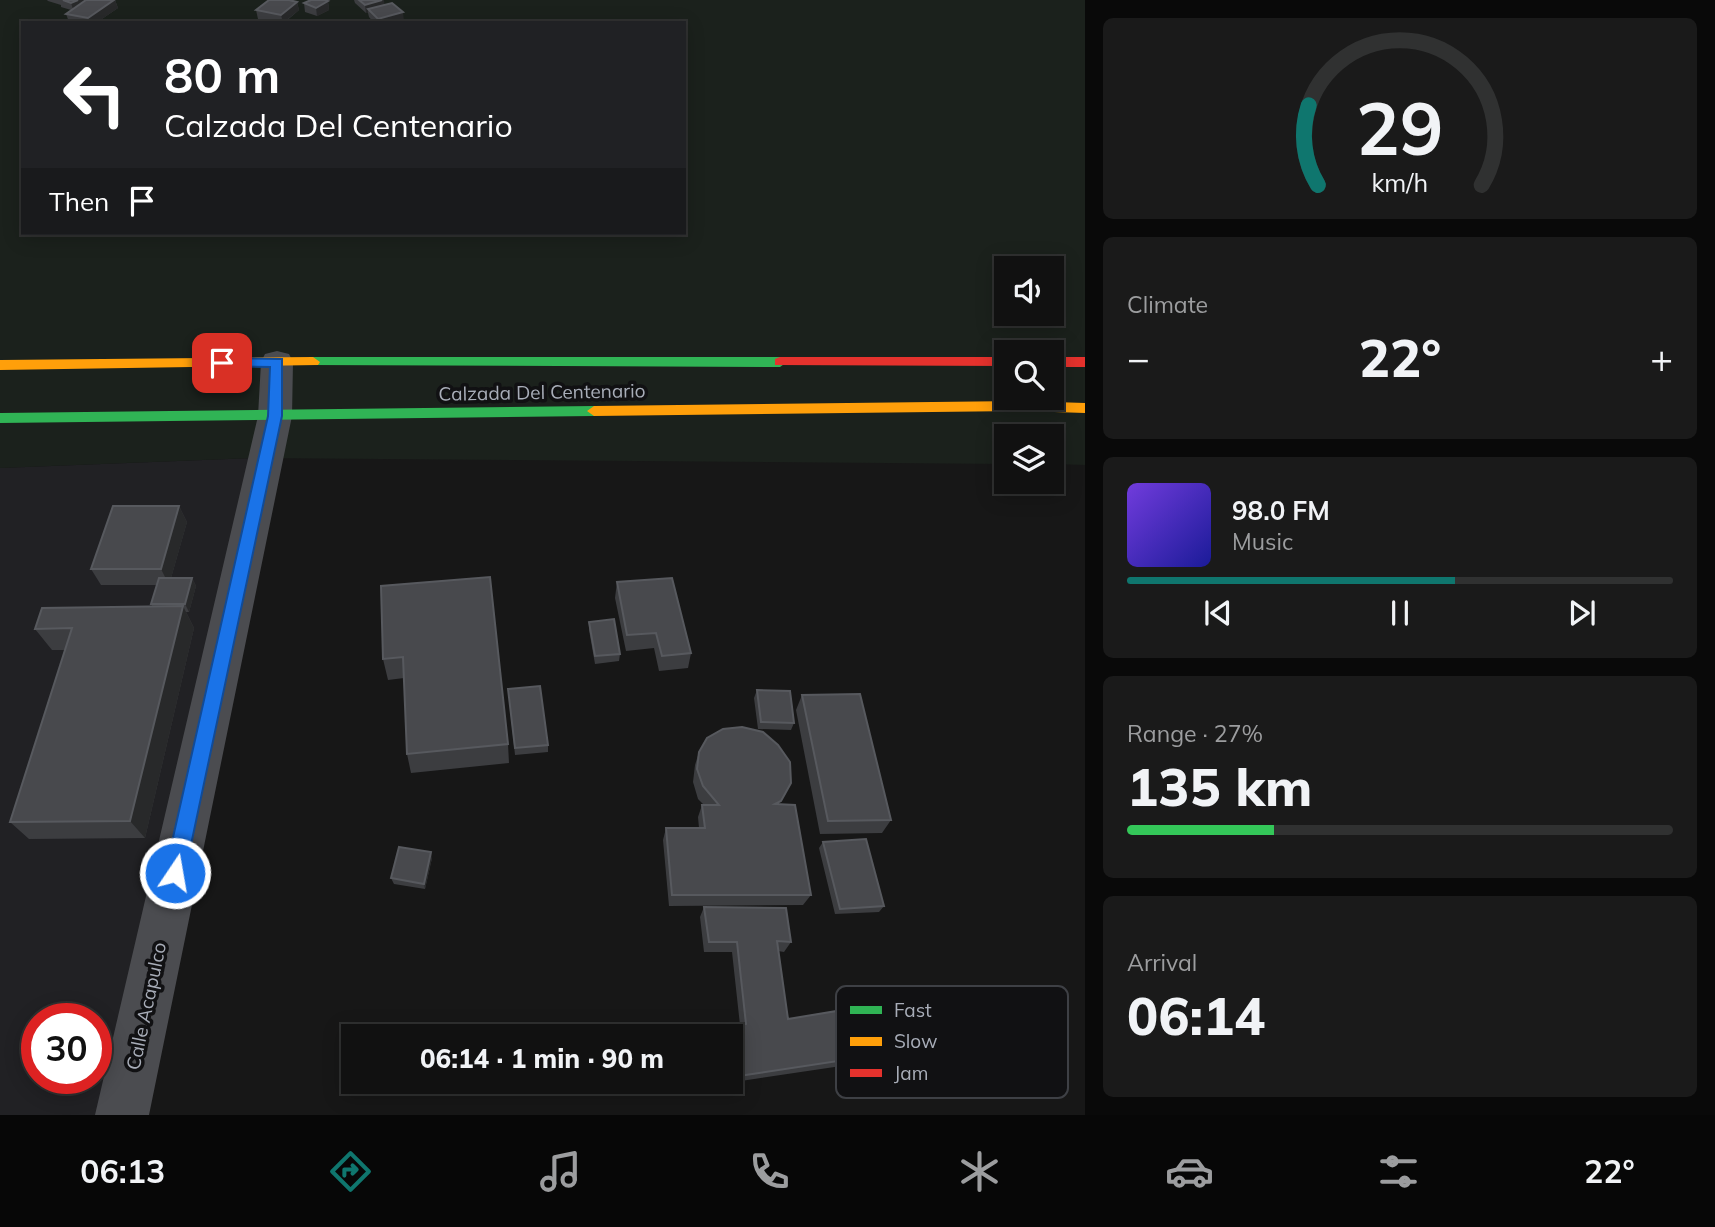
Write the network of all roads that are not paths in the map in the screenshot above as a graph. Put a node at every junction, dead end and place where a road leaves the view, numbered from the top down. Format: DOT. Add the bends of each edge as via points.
graph roads {
  1 [pos="277,362"];
  2 [pos="994,362"];
  3 [pos="1064,362"];
  4 [pos="1085,362"];
  5 [pos="0,365"];
  6 [pos="1085,408"];
  7 [pos="275,416"];
  8 [pos="0,418"];
  9 [pos="122,1115"];
  1 -- 2 [label="main road, Calzada Del Centenario" via="608,369"];
  1 -- 5 [label="main road, Calzada Del Centenario"];
  1 -- 7 [label="street, Calle Acapulco"];
  3 -- 4 [label="main road"];
  6 -- 7 [label="main road, Calzada Del Centenario" via="622,405"];
  7 -- 8 [label="main road, Calzada Del Centenario"];
  7 -- 9 [label="street, Calle Acapulco"];
}
